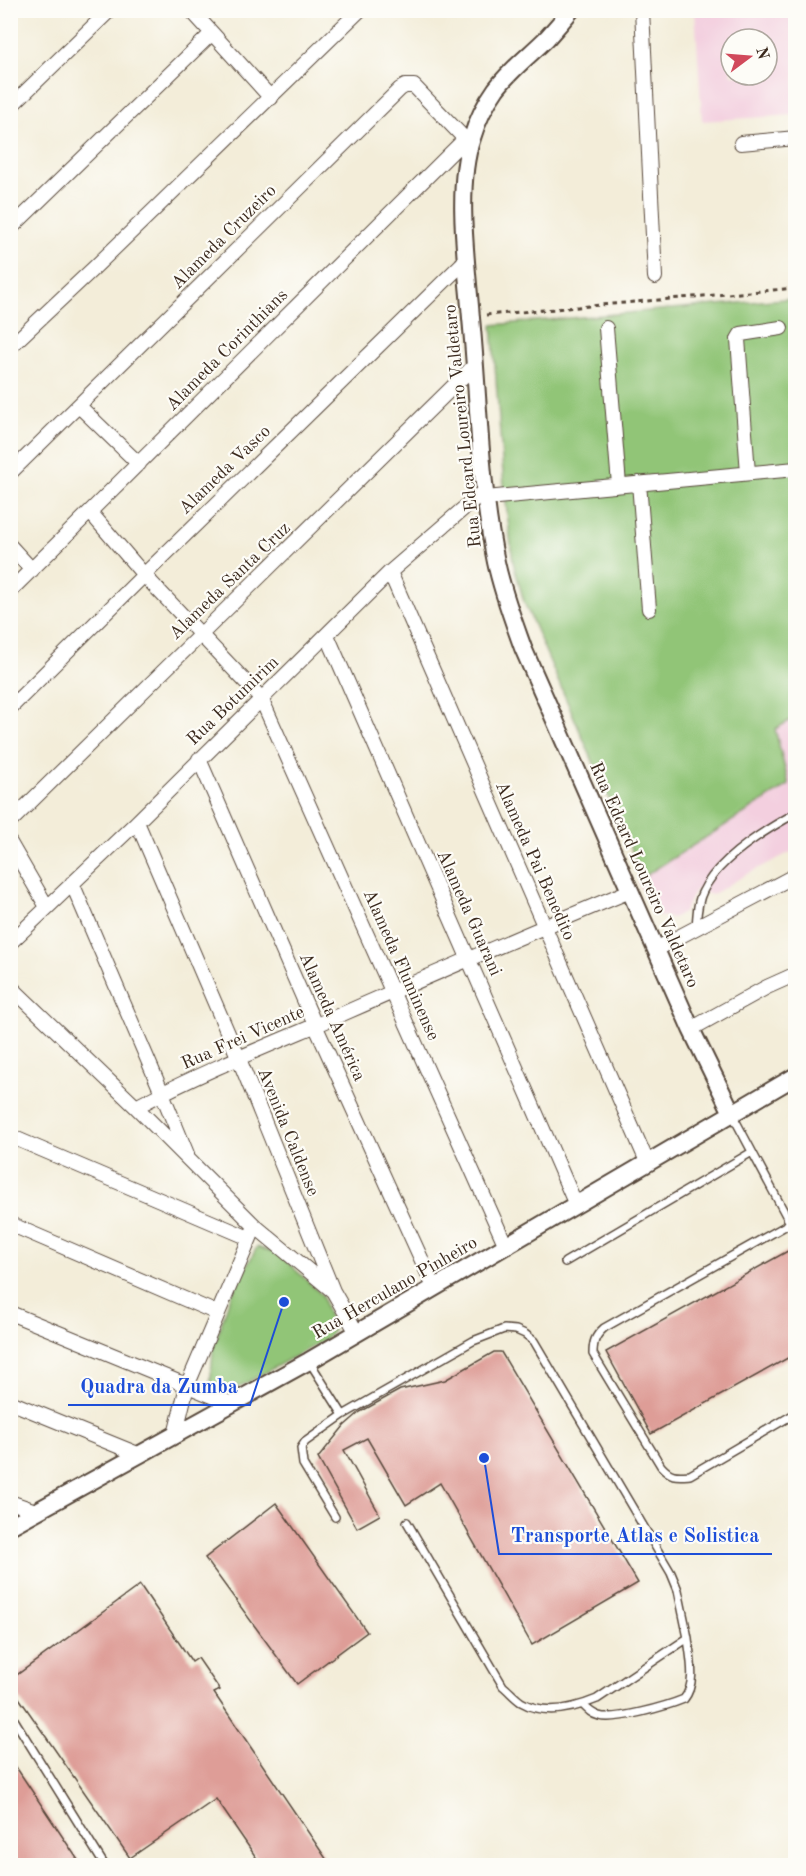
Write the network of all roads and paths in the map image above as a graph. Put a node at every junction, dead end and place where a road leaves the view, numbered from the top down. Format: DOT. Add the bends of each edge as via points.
graph roads {
  1 [pos="110,10"];
  2 [pos="191,10"];
  3 [pos="360,10"];
  4 [pos="571,10"];
  5 [pos="642,10"];
  6 [pos="211,34"];
  7 [pos="271,98"];
  8 [pos="10,107"];
  9 [pos="795,138"];
  10 [pos="468,139"];
  11 [pos="741,143"];
  12 [pos="10,229"];
  13 [pos="466,260"];
  14 [pos="655,277"];
  15 [pos="795,288"];
  16 [pos="491,315"];
  17 [pos="606,328"];
  18 [pos="781,328"];
  19 [pos="10,346"];
  20 [pos="476,365"];
  21 [pos="79,406"];
  22 [pos="139,464"];
  23 [pos="795,469"];
  24 [pos="10,473"];
  25 [pos="748,473"];
  26 [pos="639,483"];
  27 [pos="619,485"];
  28 [pos="486,494"];
  29 [pos="90,512"];
  30 [pos="10,546"];
  31 [pos="32,570"];
  32 [pos="390,572"];
  33 [pos="144,575"];
  34 [pos="10,591"];
  35 [pos="649,609"];
  36 [pos="201,634"];
  37 [pos="327,635"];
  38 [pos="261,698"];
  39 [pos="10,708"];
  40 [pos="200,759"];
  41 [pos="795,813"];
  42 [pos="10,822"];
  43 [pos="137,822"];
  44 [pos="10,843"];
  45 [pos="795,875"];
  46 [pos="72,883"];
  47 [pos="630,891"];
  48 [pos="47,907"];
  49 [pos="544,926"];
  50 [pos="696,928"];
  51 [pos="10,943"];
  52 [pos="656,950"];
  53 [pos="470,958"];
  54 [pos="795,974"];
  55 [pos="10,986"];
  56 [pos="393,992"];
  57 [pos="315,1025"];
  58 [pos="691,1029"];
  59 [pos="239,1059"];
  60 [pos="795,1076"];
  61 [pos="162,1093"];
  62 [pos="136,1107"];
  63 [pos="732,1113"];
  64 [pos="10,1136"];
  65 [pos="753,1152"];
  66 [pos="188,1159"];
  67 [pos="648,1164"];
  68 [pos="576,1205"];
  69 [pos="793,1221"];
  70 [pos="10,1224"];
  71 [pos="252,1232"];
  72 [pos="506,1246"];
  73 [pos="565,1262"];
  74 [pos="434,1287"];
  75 [pos="333,1291"];
  76 [pos="10,1313"];
  77 [pos="217,1313"];
  78 [pos="357,1333"];
  79 [pos="309,1361"];
  80 [pos="187,1386"];
  81 [pos="10,1402"];
  82 [pos="232,1404"];
  83 [pos="795,1413"];
  84 [pos="343,1415"];
  85 [pos="175,1435"];
  86 [pos="140,1455"];
  87 [pos="10,1502"];
  88 [pos="36,1511"];
  89 [pos="335,1517"];
  90 [pos="407,1522"];
  91 [pos="10,1526"];
  92 [pos="688,1638"];
  93 [pos="583,1705"];
  94 [pos="10,1713"];
  95 [pos="105,1866"];
  1 -- 8 [label="street"];
  2 -- 6 [label="street"];
  3 -- 7 [label="street"];
  4 -- 10 [label="street, Rua Edcard Loureiro Valdetaro" via="496,90"];
  5 -- 14 [label="street"];
  6 -- 7 [label="street"];
  6 -- 12 [label="street"];
  7 -- 19 [label="street"];
  9 -- 11 [label="street"];
  10 -- 13 [label="street, Rua Edcard Loureiro Valdetaro"];
  10 -- 21 [label="street, Alameda Cruzeiro" via="414,86 400,89"];
  10 -- 22 [label="street, Alameda Corinthians"];
  13 -- 20 [label="street, Rua Edcard Loureiro Valdetaro"];
  13 -- 33 [label="street, Alameda Vasco"];
  15 -- 16 [label="path"];
  17 -- 27 [label="street"];
  18 -- 25 [label="street" via="741,334 738,339"];
  20 -- 28 [label="street, Rua Edcard Loureiro Valdetaro"];
  20 -- 36 [label="street, Alameda Santa Cruz"];
  21 -- 22 [label="street"];
  21 -- 24 [label="street, Alameda Cruzeiro"];
  22 -- 29 [label="street, Alameda Corinthians"];
  23 -- 25 [label="street"];
  25 -- 26 [label="street"];
  26 -- 27 [label="street"];
  26 -- 35 [label="street"];
  27 -- 28 [label="street"];
  28 -- 32 [label="street, Rua Botumirim"];
  28 -- 47 [label="street, Rua Edcard Loureiro Valdetaro" via="496,561 523,648"];
  29 -- 31 [label="street, Alameda Corinthians"];
  29 -- 33 [label="street, Alameda Fluminense"];
  30 -- 31 [label="street"];
  31 -- 34 [label="street, Alameda Corinthians"];
  32 -- 37 [label="street, Rua Botumirim"];
  32 -- 49 [label="street, Alameda Pai Benedito"];
  33 -- 36 [label="street, Alameda Fluminense"];
  33 -- 39 [label="street, Alameda Vasco"];
  36 -- 38 [label="street, Alameda Fluminense"];
  36 -- 42 [label="street, Alameda Santa Cruz"];
  37 -- 38 [label="street, Rua Botumirim"];
  37 -- 53 [label="street, Alameda Guarani"];
  38 -- 40 [label="street, Rua Botumirim"];
  38 -- 56 [label="street, Alameda Fluminense"];
  40 -- 43 [label="street, Rua Botumirim"];
  40 -- 57 [label="street, Alameda América"];
  41 -- 50 [label="lane" via="753,840 718,871 703,891"];
  43 -- 46 [label="street, Rua Botumirim"];
  43 -- 59 [label="street, Avenida Caldense"];
  44 -- 48 [label="street"];
  45 -- 50 [label="street"];
  46 -- 48 [label="street, Rua Botumirim"];
  46 -- 61 [label="street"];
  47 -- 49 [label="street, Rua Frei Vicente"];
  47 -- 52 [label="street, Rua Edcard Loureiro Valdetaro"];
  48 -- 51 [label="street, Rua Botumirim"];
  49 -- 53 [label="street, Rua Frei Vicente"];
  49 -- 67 [label="street, Alameda Pai Benedito"];
  50 -- 52 [label="street"];
  52 -- 58 [label="street, Rua Edcard Loureiro Valdetaro"];
  53 -- 56 [label="street, Rua Frei Vicente"];
  53 -- 68 [label="street, Alameda Guarani"];
  54 -- 58 [label="street"];
  55 -- 62 [label="street"];
  56 -- 57 [label="street, Rua Frei Vicente"];
  56 -- 72 [label="street, Alameda Fluminense"];
  57 -- 59 [label="street, Rua Frei Vicente"];
  57 -- 74 [label="street, Alameda América"];
  58 -- 63 [label="street, Rua Edcard Loureiro Valdetaro"];
  59 -- 61 [label="street, Rua Frei Vicente"];
  59 -- 75 [label="street, Avenida Caldense"];
  60 -- 63 [label="street, Rua Herculano Pinheiro"];
  61 -- 62 [label="street, Rua Frei Vicente"];
  61 -- 66 [label="street"];
  62 -- 66 [label="street"];
  63 -- 65 [label="lane"];
  63 -- 67 [label="street, Rua Herculano Pinheiro"];
  64 -- 71 [label="street"];
  65 -- 69 [label="lane"];
  65 -- 73 [label="lane"];
  66 -- 71 [label="street"];
  67 -- 68 [label="street, Rua Herculano Pinheiro"];
  68 -- 72 [label="street, Rua Herculano Pinheiro"];
  69 -- 83 [label="lane" via="604,1328 596,1335 593,1354 661,1466 676,1476 690,1475"];
  70 -- 77 [label="street"];
  71 -- 75 [label="street"];
  71 -- 77 [label="street"];
  72 -- 74 [label="street, Rua Herculano Pinheiro"];
  74 -- 78 [label="street, Rua Herculano Pinheiro"];
  75 -- 78 [label="street"];
  76 -- 80 [label="street"];
  77 -- 80 [label="street"];
  78 -- 79 [label="street, Rua Herculano Pinheiro"];
  79 -- 82 [label="street, Rua Herculano Pinheiro"];
  79 -- 84 [label="lane"];
  80 -- 82 [label="street"];
  80 -- 85 [label="street"];
  81 -- 86 [label="street"];
  82 -- 85 [label="street, Rua Herculano Pinheiro"];
  84 -- 89 [label="lane" via="301,1448 303,1464"];
  84 -- 92 [label="lane" via="473,1341 504,1329 525,1334 534,1341 671,1573"];
  85 -- 86 [label="street, Rua Herculano Pinheiro"];
  86 -- 88 [label="street, Rua Herculano Pinheiro"];
  87 -- 88 [label="street"];
  88 -- 91 [label="street, Rua Herculano Pinheiro"];
  90 -- 93 [label="lane" via="503,1686 530,1706 556,1710"];
  92 -- 93 [label="lane"];
  92 -- 93 [label="lane" via="692,1683 684,1699 613,1718 591,1713"];
  94 -- 95 [label="lane"];
}
